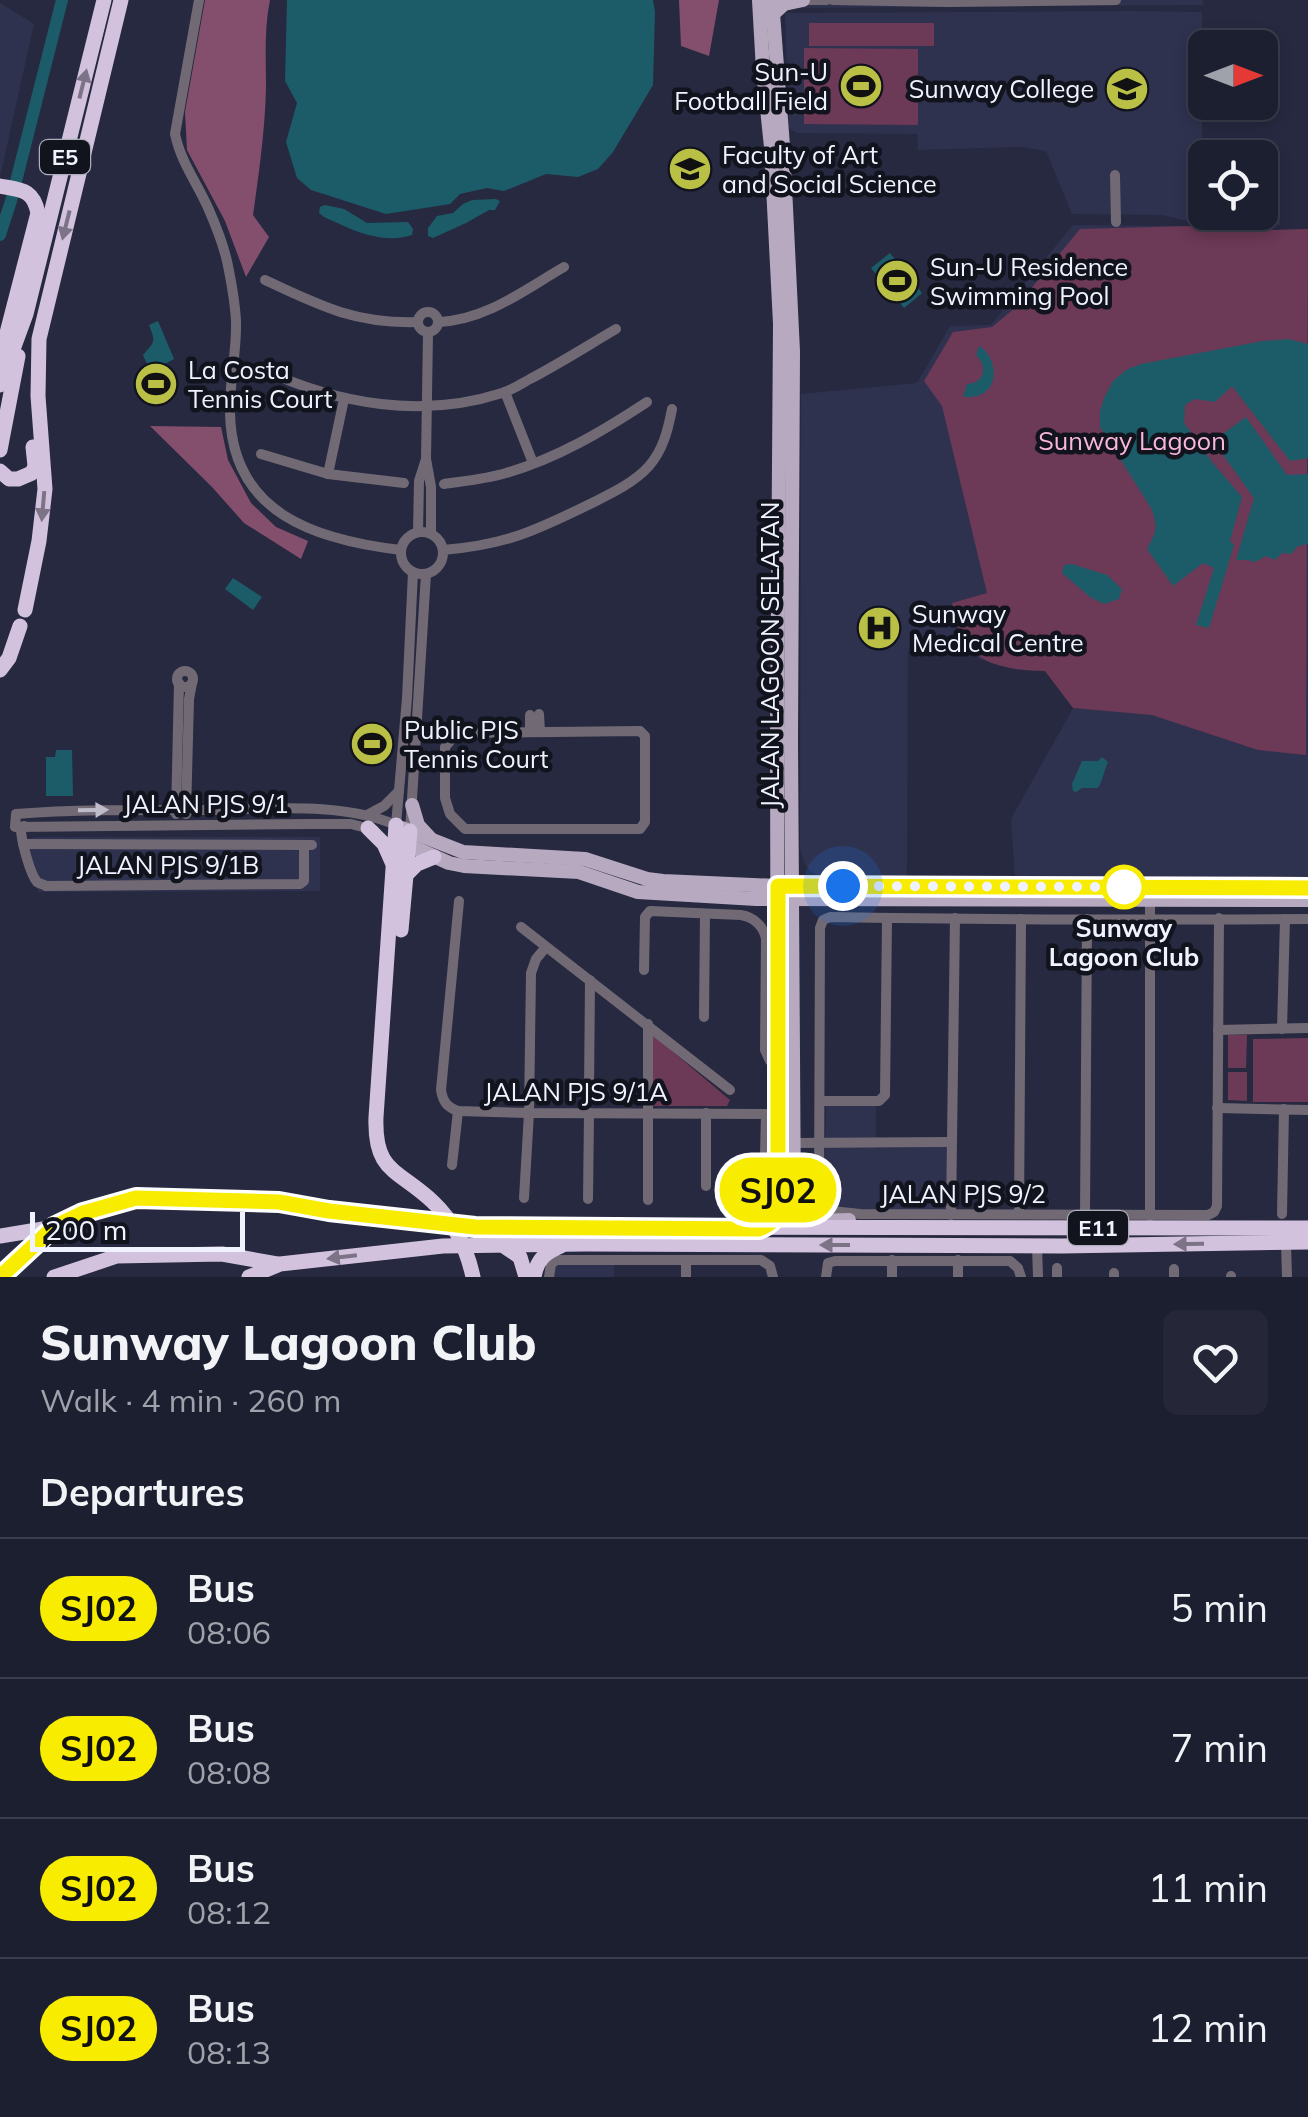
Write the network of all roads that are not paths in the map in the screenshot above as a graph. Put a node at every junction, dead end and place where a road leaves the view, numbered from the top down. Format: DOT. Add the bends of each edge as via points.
graph roads {
  1 [pos="104,0"];
  2 [pos="122,0"];
  3 [pos="199,0"];
  4 [pos="760,0"];
  5 [pos="803,0"];
  6 [pos="830,0"];
  7 [pos="1116,0"];
  8 [pos="957,1"];
  9 [pos="772,7"];
  10 [pos="777,147"];
  11 [pos="1115,175"];
  12 [pos="0,186"];
  13 [pos="1116,222"];
  14 [pos="564,267"];
  15 [pos="266,280"];
  16 [pos="26,314"];
  17 [pos="418,322"];
  18 [pos="439,322"];
  19 [pos="616,328"];
  20 [pos="428,333"];
  21 [pos="39,339"];
  22 [pos="0,360"];
  23 [pos="264,370"];
  24 [pos="0,385"];
  25 [pos="505,392"];
  26 [pos="344,399"];
  27 [pos="647,402"];
  28 [pos="427,406"];
  29 [pos="672,409"];
  30 [pos="0,450"];
  31 [pos="261,454"];
  32 [pos="426,459"];
  33 [pos="532,464"];
  34 [pos="0,471"];
  35 [pos="328,474"];
  36 [pos="404,483"];
  37 [pos="444,484"];
  38 [pos="418,532"];
  39 [pos="431,534"];
  40 [pos="401,550"];
  41 [pos="443,550"];
  42 [pos="413,572"];
  43 [pos="426,574"];
  44 [pos="0,670"];
  45 [pos="534,714"];
  46 [pos="535,732"];
  47 [pos="399,791"];
  48 [pos="412,804"];
  49 [pos="181,810"];
  50 [pos="369,821"];
  51 [pos="124,825"];
  52 [pos="181,825"];
  53 [pos="20,827"];
  54 [pos="403,835"];
  55 [pos="23,844"];
  56 [pos="124,844"];
  57 [pos="434,849"];
  58 [pos="786,862"];
  59 [pos="399,871"];
  60 [pos="1308,888"];
  61 [pos="753,892"];
  62 [pos="786,892"];
  63 [pos="816,892"];
  64 [pos="1282,894"];
  65 [pos="1150,900"];
  66 [pos="1308,900"];
  67 [pos="460,901"];
  68 [pos="705,914"];
  69 [pos="887,918"];
  70 [pos="955,918"];
  71 [pos="1020,918"];
  72 [pos="1150,918"];
  73 [pos="1219,918"];
  74 [pos="1087,919"];
  75 [pos="1285,919"];
  76 [pos="1308,919"];
  77 [pos="520,926"];
  78 [pos="786,928"];
  79 [pos="546,947"];
  80 [pos="644,970"];
  81 [pos="590,980"];
  82 [pos="704,1018"];
  83 [pos="648,1024"];
  84 [pos="1308,1028"];
  85 [pos="1282,1029"];
  86 [pos="1218,1030"];
  87 [pos="786,1065"];
  88 [pos="730,1090"];
  89 [pos="589,1092"];
  90 [pos="820,1102"];
  91 [pos="1217,1108"];
  92 [pos="1284,1109"];
  93 [pos="1308,1110"];
  94 [pos="458,1111"];
  95 [pos="648,1112"];
  96 [pos="529,1113"];
  97 [pos="588,1113"];
  98 [pos="706,1113"];
  99 [pos="779,1114"];
  100 [pos="952,1142"];
  101 [pos="793,1143"];
  102 [pos="819,1143"];
  103 [pos="764,1154"];
  104 [pos="452,1165"];
  105 [pos="706,1186"];
  106 [pos="524,1198"];
  107 [pos="588,1199"];
  108 [pos="648,1200"];
  109 [pos="951,1214"];
  110 [pos="1019,1214"];
  111 [pos="1282,1214"];
  112 [pos="1085,1216"];
  113 [pos="1150,1216"];
  114 [pos="54,1227"];
  115 [pos="1308,1228"];
  116 [pos="759,1229"];
  117 [pos="888,1229"];
  118 [pos="0,1236"];
  119 [pos="1308,1242"];
  120 [pos="1286,1243"];
  121 [pos="565,1244"];
  122 [pos="504,1246"];
  123 [pos="1037,1246"];
  124 [pos="617,1260"];
  125 [pos="686,1260"];
  126 [pos="892,1260"];
  127 [pos="958,1260"];
  128 [pos="280,1264"];
  129 [pos="476,1270"];
  130 [pos="544,1275"];
  131 [pos="0,1277"];
  132 [pos="54,1277"];
  133 [pos="249,1277"];
  134 [pos="526,1277"];
  135 [pos="617,1277"];
  136 [pos="686,1277"];
  137 [pos="772,1277"];
  138 [pos="826,1277"];
  139 [pos="892,1277"];
  140 [pos="958,1277"];
  141 [pos="1021,1277"];
  142 [pos="1038,1277"];
  143 [pos="1287,1277"];
  16 -- 1 [label="highway, E5, one-way"];
  2 -- 21 [label="highway, E5, one-way"];
  3 -- 40 [label="street" via="176,134 227,261 236,322 230,412 245,476 279,514 306,528"];
  4 -- 10 [label="main road, JALAN LAGOON SELATAN" via="763,70"];
  5 -- 6 [label="street"];
  5 -- 9 [label="main road"];
  6 -- 8 [label="street"];
  7 -- 8 [label="street"];
  9 -- 10 [label="main road, JALAN LAGOON SELATAN"];
  10 -- 58 [label="main road, JALAN LAGOON SELATAN"];
  11 -- 13 [label="street"];
  12 -- 22 [label="highway" via="29,194 38,213"];
  14 -- 18 [label="street" via="481,315"];
  15 -- 17 [label="street" via="355,318"];
  16 -- 24 [label="highway, E5"];
  16 -- 30 [label="highway"];
  17 -- 18 [label="street" via="428,312"];
  17 -- 20 [label="street"];
  18 -- 20 [label="street"];
  19 -- 25 [label="street"];
  20 -- 28 [label="street"];
  21 -- 34 [label="highway" via="30,398 35,466 18,479"];
  21 -- 44 [label="highway, E5, one-way" via="44,503 23,618"];
  23 -- 26 [label="street"];
  25 -- 28 [label="street"];
  25 -- 33 [label="street"];
  26 -- 28 [label="street"];
  26 -- 35 [label="street"];
  27 -- 33 [label="street"];
  28 -- 32 [label="street"];
  29 -- 41 [label="street" via="653,462 608,495 510,540"];
  31 -- 35 [label="street"];
  32 -- 38 [label="street"];
  32 -- 39 [label="street"];
  33 -- 37 [label="street"];
  35 -- 36 [label="street"];
  38 -- 39 [label="street"];
  38 -- 40 [label="street"];
  39 -- 41 [label="street"];
  40 -- 42 [label="street"];
  41 -- 43 [label="street" via="437,568"];
  42 -- 43 [label="street"];
  42 -- 47 [label="street"];
  43 -- 48 [label="street"];
  45 -- 46 [label="street"];
  46 -- 46 [label="street" via="640,730 640,829 465,829 444,798 445,747 457,733"];
  47 -- 50 [label="street"];
  47 -- 54 [label="street"];
  48 -- 54 [label="street"];
  48 -- 57 [label="main road"];
  49 -- 49 [label="street" via="189,698 192,683 178,684"];
  49 -- 50 [label="street, JALAN PJS 9/1" via="306,810"];
  49 -- 52 [label="street"];
  53 -- 49 [label="street, JALAN PJS 9/1, one-way" via="16,814"];
  50 -- 52 [label="street, JALAN PJS 9/1"];
  50 -- 54 [label="street, JALAN PJS 9/1"];
  50 -- 59 [label="highway"];
  51 -- 52 [label="street, JALAN PJS 9/1"];
  51 -- 53 [label="street, JALAN PJS 9/1"];
  51 -- 56 [label="street"];
  53 -- 55 [label="street"];
  54 -- 57 [label="main road"];
  54 -- 59 [label="highway"];
  55 -- 56 [label="street"];
  55 -- 56 [label="street, JALAN PJS 9/1B" via="34,877 46,886 300,884 308,845"];
  57 -- 59 [label="highway"];
  57 -- 61 [label="main road" via="464,866 588,873 638,892"];
  58 -- 61 [label="main road"];
  58 -- 62 [label="main road, JALAN LAGOON SELATAN"];
  58 -- 63 [label="main road"];
  59 -- 129 [label="highway" via="385,1140 394,1160 444,1201 463,1228"];
  60 -- 64 [label="main road"];
  61 -- 62 [label="main road"];
  61 -- 78 [label="main road"];
  62 -- 63 [label="main road"];
  62 -- 78 [label="main road, JALAN LAGOON SELATAN"];
  63 -- 64 [label="main road"];
  63 -- 65 [label="main road"];
  63 -- 78 [label="main road"];
  64 -- 65 [label="main road"];
  64 -- 66 [label="main road"];
  65 -- 72 [label="street"];
  67 -- 94 [label="street, JALAN PJS 9/1A" via="441,1090 445,1103"];
  68 -- 80 [label="street" via="647,914"];
  68 -- 82 [label="street"];
  68 -- 87 [label="street" via="748,916 765,933 765,1050 770,1061"];
  69 -- 70 [label="street"];
  69 -- 90 [label="street" via="884,1095 879,1101"];
  69 -- 90 [label="street, JALAN PJS 9/2" via="830,916 820,928"];
  70 -- 71 [label="street"];
  70 -- 100 [label="street"];
  71 -- 74 [label="street"];
  71 -- 110 [label="street"];
  72 -- 73 [label="street"];
  72 -- 74 [label="street"];
  72 -- 113 [label="street"];
  73 -- 75 [label="street"];
  73 -- 86 [label="street"];
  74 -- 112 [label="street"];
  75 -- 76 [label="street"];
  75 -- 85 [label="street"];
  77 -- 79 [label="street"];
  78 -- 87 [label="main road, JALAN LAGOON SELATAN"];
  79 -- 81 [label="street"];
  79 -- 96 [label="street" via="531,972"];
  81 -- 83 [label="street"];
  81 -- 89 [label="street"];
  83 -- 88 [label="street"];
  83 -- 95 [label="street"];
  84 -- 85 [label="street"];
  85 -- 86 [label="street"];
  86 -- 91 [label="street"];
  87 -- 99 [label="main road, JALAN LAGOON SELATAN"];
  90 -- 102 [label="street, JALAN PJS 9/2"];
  91 -- 92 [label="street"];
  91 -- 113 [label="street, JALAN PJS 9/2" via="1214,1212"];
  92 -- 93 [label="street"];
  92 -- 111 [label="street"];
  94 -- 96 [label="street, JALAN PJS 9/1A"];
  94 -- 104 [label="street"];
  95 -- 97 [label="street, JALAN PJS 9/1A"];
  95 -- 98 [label="street, JALAN PJS 9/1A"];
  95 -- 108 [label="street"];
  96 -- 97 [label="street, JALAN PJS 9/1A"];
  96 -- 106 [label="street"];
  97 -- 107 [label="street"];
  98 -- 99 [label="street, JALAN PJS 9/1A"];
  98 -- 105 [label="street"];
  99 -- 101 [label="main road, JALAN LAGOON SELATAN"];
  99 -- 103 [label="street"];
  99 -- 116 [label="main road, JALAN LAGOON SELATAN" via="778,1211"];
  100 -- 102 [label="street"];
  100 -- 109 [label="street"];
  101 -- 102 [label="street"];
  101 -- 117 [label="main road, JALAN LAGOON SELATAN" via="798,1216 866,1220"];
  102 -- 109 [label="street, JALAN PJS 9/2" via="818,1206 826,1212"];
  109 -- 110 [label="street, JALAN PJS 9/2"];
  110 -- 112 [label="street, JALAN PJS 9/2"];
  112 -- 113 [label="street, JALAN PJS 9/2"];
  114 -- 116 [label="highway, E11" via="136,1198 279,1202 475,1227"];
  114 -- 118 [label="highway"];
  114 -- 131 [label="highway, E11"];
  115 -- 117 [label="highway, E11"];
  116 -- 117 [label="highway, E11"];
  119 -- 120 [label="highway, E11"];
  120 -- 123 [label="highway, E11, one-way"];
  120 -- 143 [label="street"];
  121 -- 122 [label="highway, E11"];
  123 -- 121 [label="highway, E11, one-way"];
  121 -- 130 [label="highway" via="542,1257 536,1266"];
  122 -- 128 [label="highway, E11, one-way"];
  122 -- 134 [label="highway" via="520,1257"];
  123 -- 142 [label="street"];
  124 -- 125 [label="street"];
  124 -- 130 [label="street" via="556,1260"];
  124 -- 135 [label="street"];
  125 -- 136 [label="street"];
  125 -- 137 [label="street" via="761,1260"];
  126 -- 127 [label="street"];
  126 -- 138 [label="street" via="835,1261 828,1263"];
  126 -- 139 [label="street"];
  127 -- 140 [label="street"];
  127 -- 141 [label="street" via="1010,1261"];
  128 -- 132 [label="highway, E11" via="222,1254 117,1256"];
  128 -- 133 [label="highway, E11"];
}
